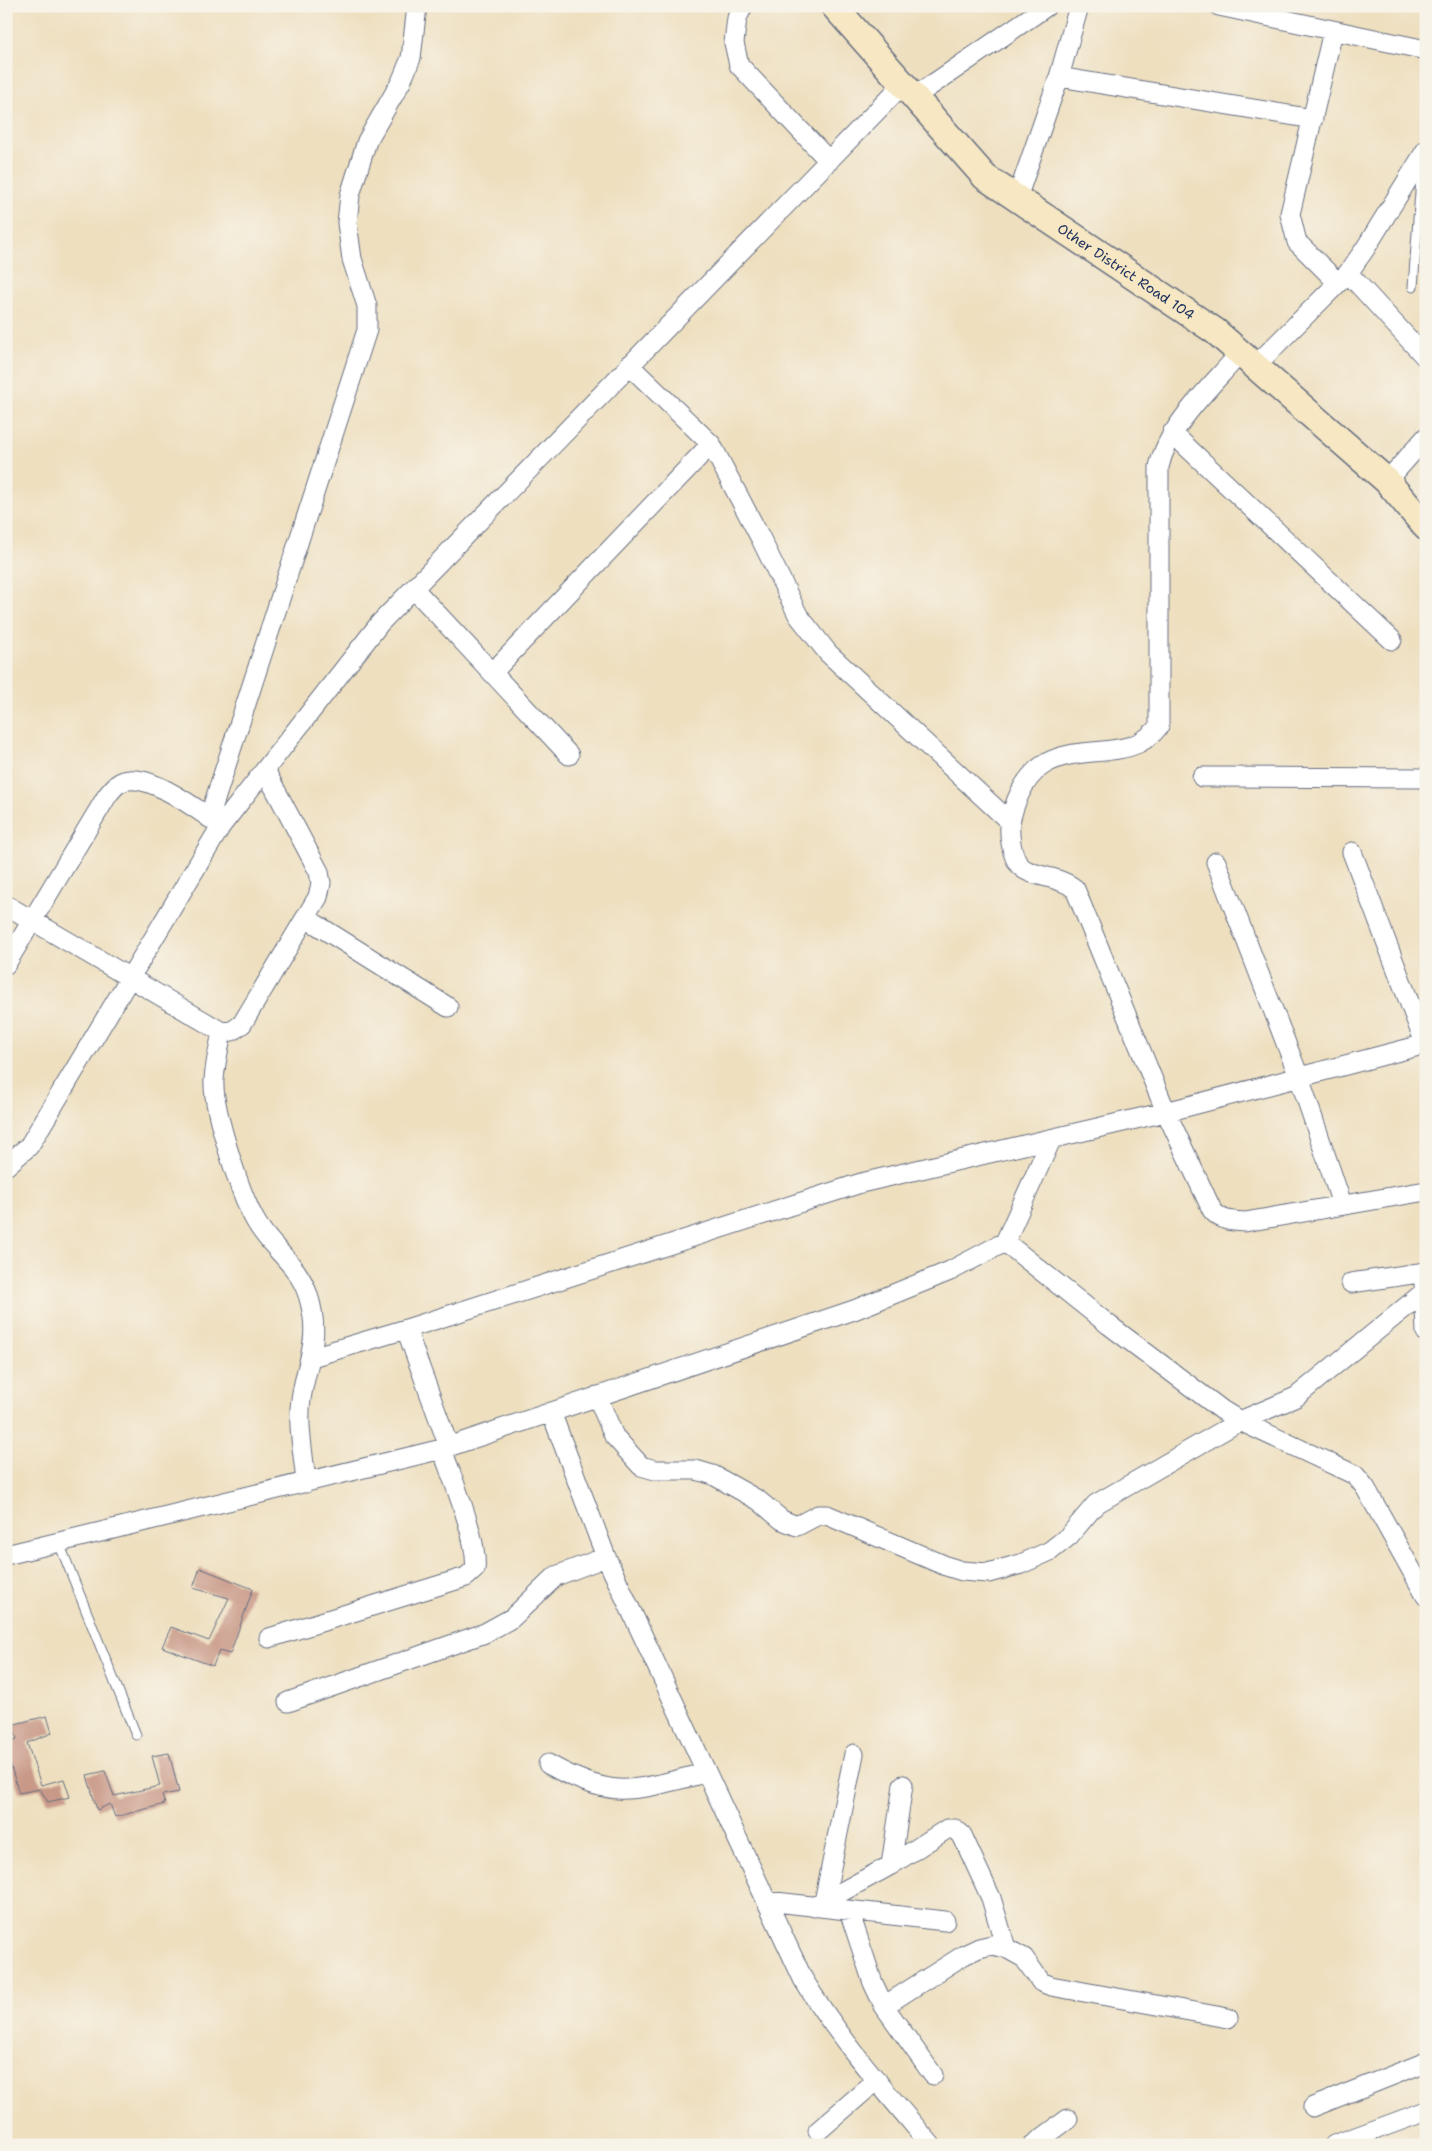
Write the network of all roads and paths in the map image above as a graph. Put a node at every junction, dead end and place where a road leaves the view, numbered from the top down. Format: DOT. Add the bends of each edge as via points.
graph roads {
  1 [pos="417,6"];
  2 [pos="743,6"];
  3 [pos="834,6"];
  4 [pos="1047,6"];
  5 [pos="1079,6"];
  6 [pos="1219,6"];
  7 [pos="1333,31"];
  8 [pos="1426,50"];
  9 [pos="1059,77"];
  10 [pos="909,90"];
  11 [pos="1313,119"];
  12 [pos="1424,153"];
  13 [pos="829,161"];
  14 [pos="1017,198"];
  15 [pos="1343,278"];
  16 [pos="1412,287"];
  17 [pos="1426,358"];
  18 [pos="1248,360"];
  19 [pos="628,365"];
  20 [pos="1172,433"];
  21 [pos="1426,437"];
  22 [pos="711,444"];
  23 [pos="1387,481"];
  24 [pos="1426,527"];
  25 [pos="414,589"];
  26 [pos="1392,640"];
  27 [pos="492,673"];
  28 [pos="569,755"];
  29 [pos="265,770"];
  30 [pos="1202,777"];
  31 [pos="1426,778"];
  32 [pos="215,822"];
  33 [pos="1010,822"];
  34 [pos="1352,852"];
  35 [pos="1216,862"];
  36 [pos="6,905"];
  37 [pos="306,918"];
  38 [pos="33,921"];
  39 [pos="6,964"];
  40 [pos="129,978"];
  41 [pos="448,1007"];
  42 [pos="222,1032"];
  43 [pos="1425,1045"];
  44 [pos="1299,1077"];
  45 [pos="1166,1112"];
  46 [pos="1051,1140"];
  47 [pos="6,1166"];
  48 [pos="1426,1191"];
  49 [pos="1342,1204"];
  50 [pos="1004,1242"];
  51 [pos="1424,1272"];
  52 [pos="1351,1283"];
  53 [pos="1424,1292"];
  54 [pos="406,1329"];
  55 [pos="1426,1332"];
  56 [pos="312,1356"];
  57 [pos="597,1396"];
  58 [pos="551,1412"];
  59 [pos="1240,1421"];
  60 [pos="446,1448"];
  61 [pos="306,1483"];
  62 [pos="59,1543"];
  63 [pos="6,1554"];
  64 [pos="606,1556"];
  65 [pos="1426,1596"];
  66 [pos="269,1638"];
  67 [pos="288,1702"];
  68 [pos="136,1735"];
  69 [pos="854,1754"];
  70 [pos="548,1764"];
  71 [pos="705,1773"];
  72 [pos="903,1785"];
  73 [pos="890,1865"];
  74 [pos="767,1901"];
  75 [pos="819,1904"];
  76 [pos="849,1911"];
  77 [pos="945,1921"];
  78 [pos="1006,1948"];
  79 [pos="884,2006"];
  80 [pos="1228,2018"];
  81 [pos="1426,2062"];
  82 [pos="933,2075"];
  83 [pos="877,2080"];
  84 [pos="1313,2107"];
  85 [pos="1426,2111"];
  86 [pos="1068,2119"];
  87 [pos="818,2130"];
  88 [pos="930,2145"];
  89 [pos="1033,2145"];
  90 [pos="1334,2145"];
  1 -- 32 [label="street" via="411,58 367,141 350,195 347,223 352,259 367,306 367,330"];
  2 -- 13 [label="street" via="737,18 734,43 739,65"];
  3 -- 10 [label="street, Other District Road 104"];
  4 -- 10 [label="street"];
  5 -- 9 [label="street"];
  6 -- 7 [label="street"];
  7 -- 8 [label="street"];
  7 -- 11 [label="street"];
  9 -- 11 [label="street"];
  9 -- 14 [label="street"];
  10 -- 13 [label="street"];
  10 -- 14 [label="street, Other District Road 104" via="985,177"];
  11 -- 15 [label="street" via="1290,214 1297,242"];
  12 -- 15 [label="street" via="1365,249"];
  12 -- 16 [label="lane"];
  13 -- 19 [label="street"];
  14 -- 18 [label="street, Other District Road 104" via="1215,331"];
  15 -- 17 [label="street"];
  15 -- 18 [label="street"];
  18 -- 20 [label="street"];
  18 -- 23 [label="street, Other District Road 104"];
  19 -- 22 [label="street"];
  19 -- 25 [label="street"];
  20 -- 26 [label="street"];
  20 -- 33 [label="street" via="1162,452 1159,467 1159,726 1150,738 1134,745 1067,755 1046,763 1031,775 1016,798"];
  21 -- 23 [label="street"];
  22 -- 27 [label="street"];
  22 -- 33 [label="street" via="804,623 828,653"];
  23 -- 24 [label="street, Other District Road 104"];
  25 -- 27 [label="street"];
  25 -- 29 [label="street" via="380,623"];
  27 -- 28 [label="street"];
  29 -- 32 [label="street"];
  29 -- 37 [label="street" via="319,872 318,897"];
  30 -- 31 [label="street"];
  32 -- 38 [label="street" via="162,787 139,780 119,783 107,796"];
  32 -- 40 [label="street"];
  33 -- 45 [label="street" via="1013,847 1020,866 1067,882 1075,889"];
  34 -- 43 [label="street"];
  35 -- 44 [label="street"];
  36 -- 38 [label="street"];
  37 -- 41 [label="street"];
  37 -- 42 [label="street" via="242,1024 232,1031"];
  38 -- 39 [label="street"];
  38 -- 40 [label="street"];
  40 -- 42 [label="street"];
  40 -- 47 [label="street" via="28,1146"];
  42 -- 56 [label="street" via="214,1081 217,1113 257,1224 298,1272 308,1295 314,1323"];
  43 -- 44 [label="street"];
  44 -- 45 [label="street"];
  44 -- 49 [label="street"];
  45 -- 46 [label="street"];
  45 -- 49 [label="street" via="1218,1217 1245,1222"];
  46 -- 50 [label="street"];
  46 -- 54 [label="street" via="861,1183"];
  48 -- 49 [label="street"];
  50 -- 57 [label="street" via="950,1271 854,1310"];
  50 -- 59 [label="street" via="1213,1404"];
  51 -- 52 [label="street"];
  51 -- 53 [label="street"];
  53 -- 55 [label="street"];
  53 -- 59 [label="street" via="1296,1397"];
  54 -- 56 [label="street"];
  54 -- 60 [label="street"];
  56 -- 61 [label="street" via="301,1400"];
  57 -- 58 [label="street"];
  57 -- 59 [label="street" via="614,1436 642,1466 655,1470 696,1470 713,1475 796,1526 818,1515 827,1515 946,1566 988,1573 1021,1564 1050,1551 1069,1536 1096,1504"];
  58 -- 60 [label="street"];
  58 -- 64 [label="street"];
  59 -- 65 [label="street" via="1354,1474 1365,1487"];
  60 -- 61 [label="street"];
  60 -- 66 [label="street" via="473,1543 475,1569 466,1577"];
  61 -- 62 [label="street"];
  62 -- 63 [label="street"];
  62 -- 68 [label="lane"];
  64 -- 67 [label="street" via="556,1576 512,1618 485,1633"];
  64 -- 71 [label="street"];
  69 -- 75 [label="street"];
  70 -- 71 [label="street" via="574,1778 609,1790 633,1791"];
  71 -- 74 [label="street"];
  72 -- 73 [label="street"];
  73 -- 75 [label="street"];
  73 -- 78 [label="street" via="947,1829 955,1829 962,1835 991,1898"];
  74 -- 75 [label="street"];
  74 -- 83 [label="street" via="819,2006"];
  75 -- 76 [label="street"];
  76 -- 77 [label="street"];
  76 -- 79 [label="street"];
  78 -- 79 [label="street" via="992,1945 979,1948"];
  78 -- 80 [label="street" via="1024,1958 1041,1982 1051,1986"];
  79 -- 82 [label="street"];
  81 -- 84 [label="street"];
  83 -- 87 [label="street"];
  83 -- 88 [label="street"];
  85 -- 90 [label="street"];
  86 -- 89 [label="street"];
}
